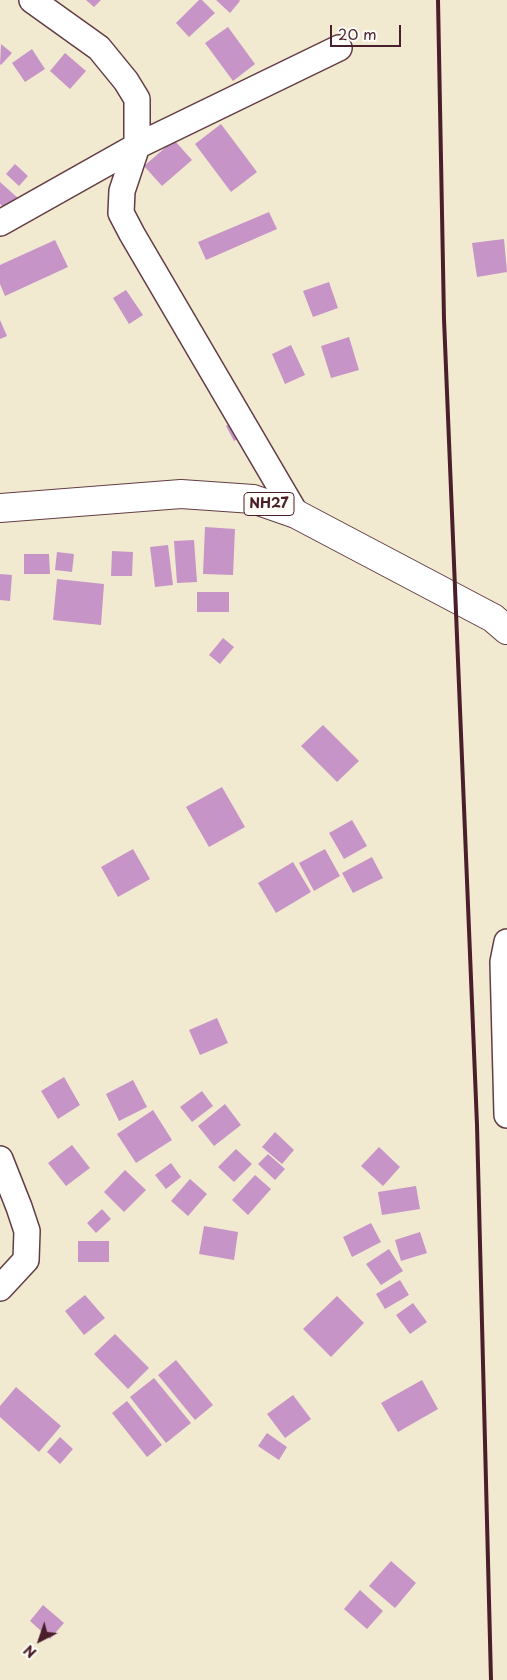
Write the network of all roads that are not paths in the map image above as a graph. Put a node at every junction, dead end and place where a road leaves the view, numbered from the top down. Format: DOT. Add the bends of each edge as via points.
graph roads {
  1 [pos="32,0"];
  2 [pos="339,48"];
  3 [pos="137,146"];
  4 [pos="0,223"];
  5 [pos="0,508"];
  6 [pos="296,514"];
  7 [pos="507,630"];
  8 [pos="507,942"];
  9 [pos="507,1115"];
  10 [pos="0,1159"];
  11 [pos="0,1288"];
  1 -- 3 [label="street" via="99,48 126,81 137,99"];
  2 -- 3 [label="street"];
  3 -- 4 [label="street"];
  3 -- 6 [label="street" via="122,191 121,213"];
  5 -- 6 [label="highway, NH27" via="181,494 253,499"];
  6 -- 7 [label="highway, NH27" via="493,618"];
  8 -- 9 [label="street" via="502,962"];
  10 -- 11 [label="street" via="27,1232 26,1260"];
}
